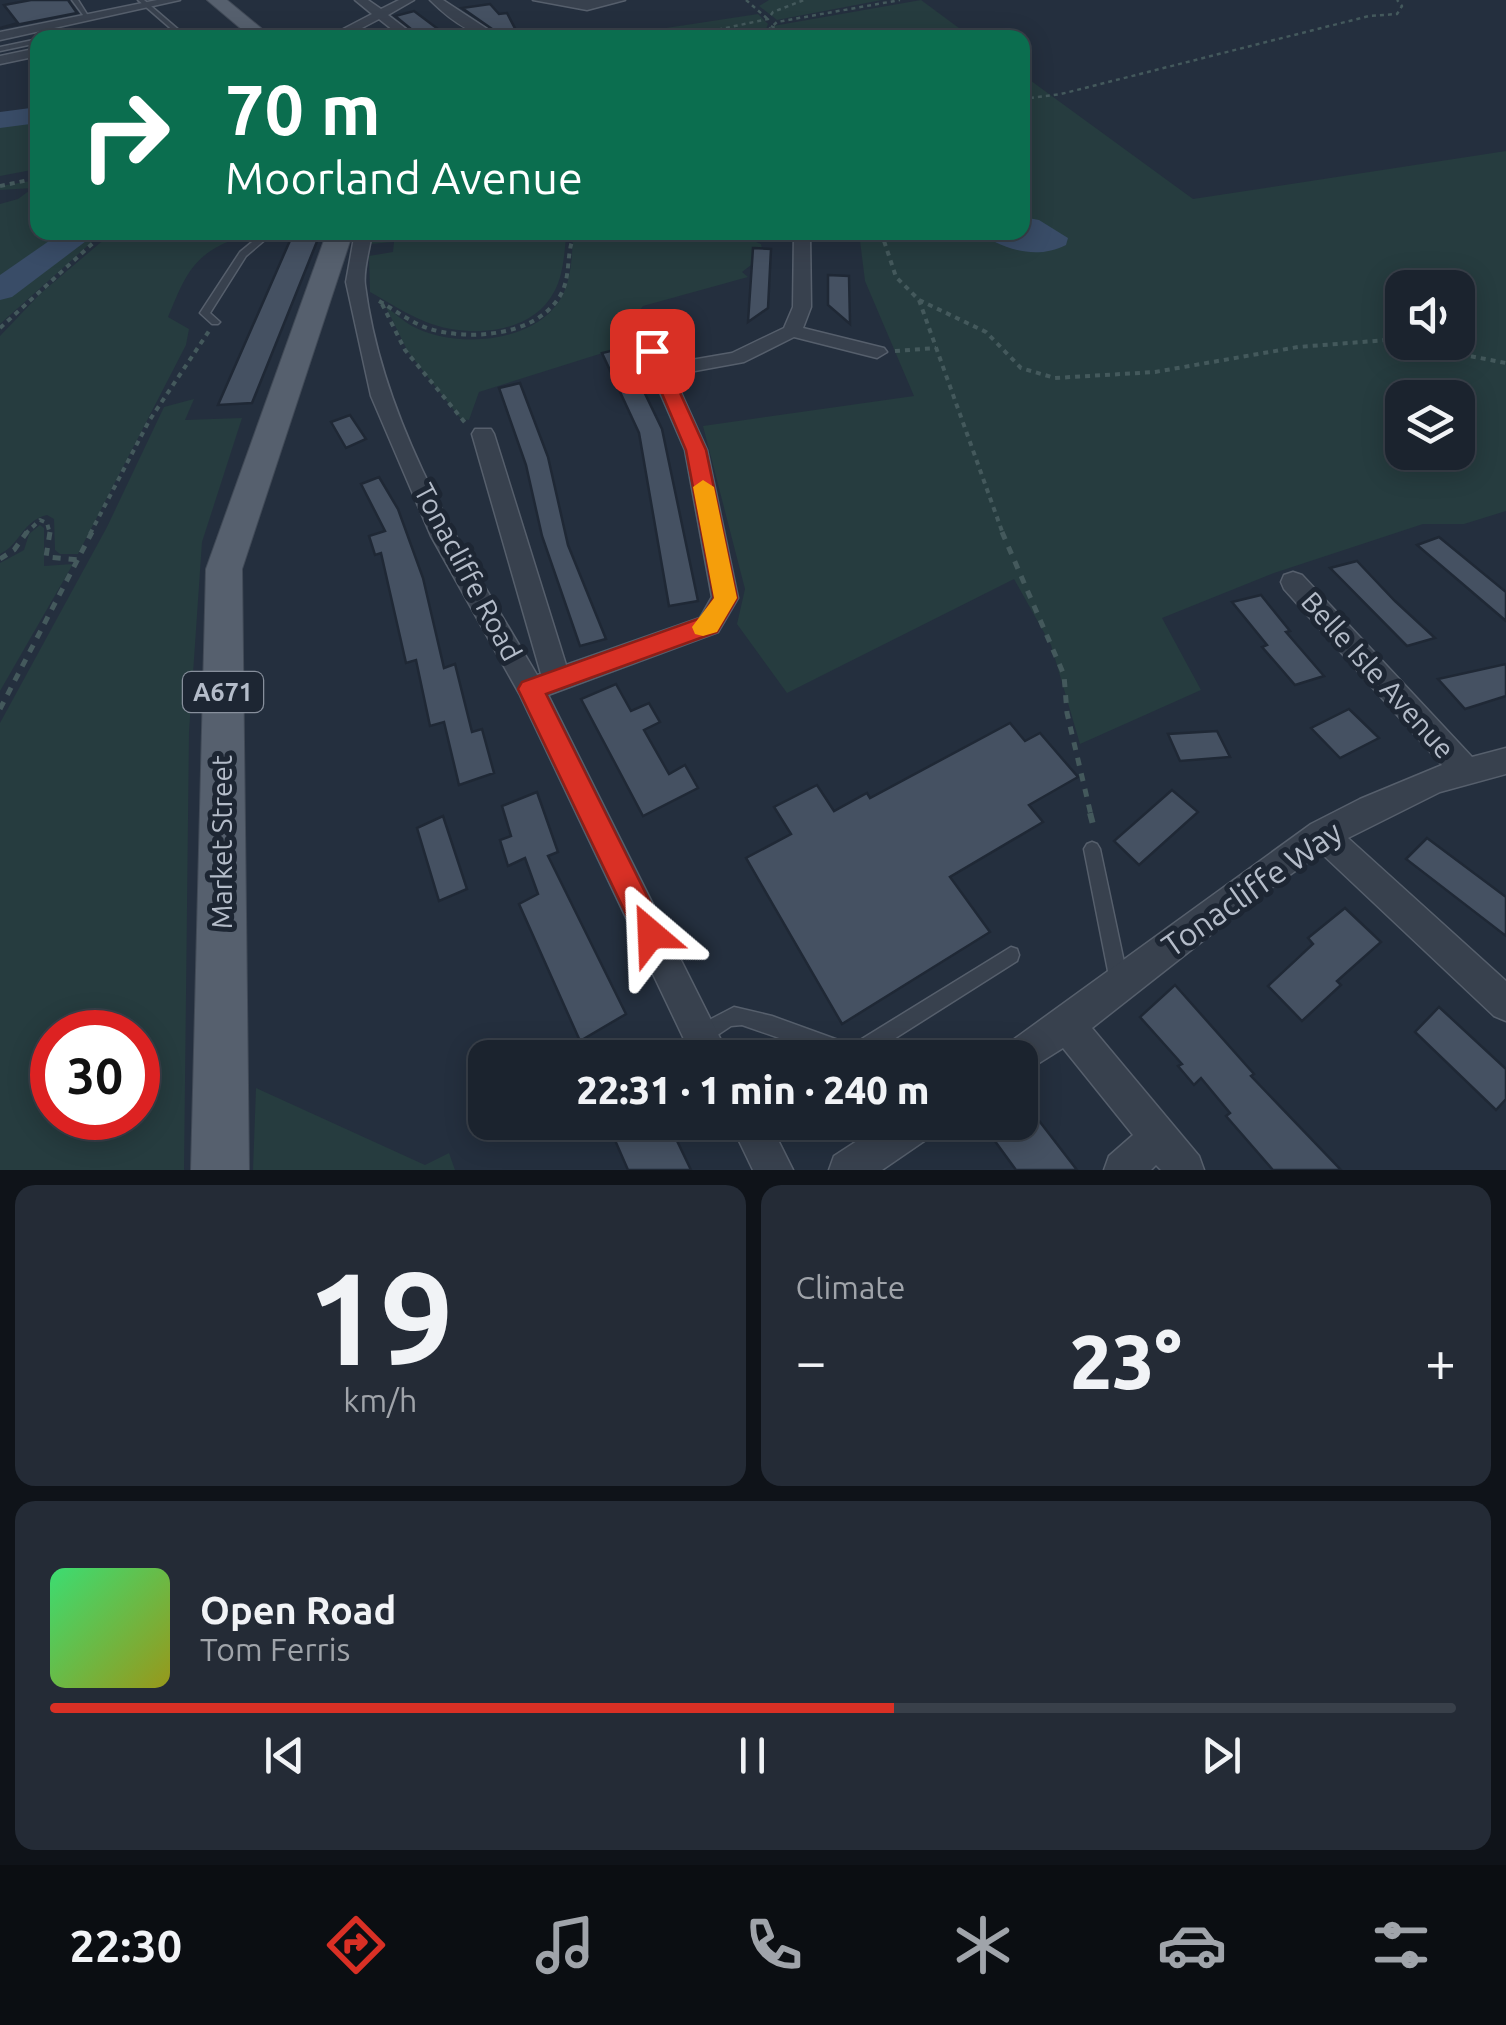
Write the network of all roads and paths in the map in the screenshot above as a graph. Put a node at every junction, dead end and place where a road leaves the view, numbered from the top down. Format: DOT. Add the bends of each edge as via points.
graph roads {
  1 [pos="75,0"];
  2 [pos="174,0"];
  3 [pos="216,0"];
  4 [pos="361,0"];
  5 [pos="408,0"];
  6 [pos="436,0"];
  7 [pos="540,0"];
  8 [pos="620,0"];
  9 [pos="746,0"];
  10 [pos="804,0"];
  11 [pos="900,0"];
  12 [pos="1397,0"];
  13 [pos="144,3"];
  14 [pos="380,12"];
  15 [pos="88,18"];
  16 [pos="768,19"];
  17 [pos="772,25"];
  18 [pos="56,30"];
  19 [pos="176,30"];
  20 [pos="254,30"];
  21 [pos="347,30"];
  22 [pos="402,30"];
  23 [pos="480,30"];
  24 [pos="716,30"];
  25 [pos="770,30"];
  26 [pos="780,30"];
  27 [pos="30,33"];
  28 [pos="0,36"];
  29 [pos="30,42"];
  30 [pos="0,48"];
  31 [pos="30,54"];
  32 [pos="0,60"];
  33 [pos="1030,98"];
  34 [pos="16,176"];
  35 [pos="30,179"];
  36 [pos="15,182"];
  37 [pos="0,186"];
  38 [pos="96,240"];
  39 [pos="260,240"];
  40 [pos="337,240"];
  41 [pos="363,240"];
  42 [pos="573,240"];
  43 [pos="802,240"];
  44 [pos="884,240"];
  45 [pos="370,300"];
  46 [pos="919,300"];
  47 [pos="215,322"];
  48 [pos="0,328"];
  49 [pos="792,331"];
  50 [pos="936,348"];
  51 [pos="876,352"];
  52 [pos="1506,363"];
  53 [pos="483,434"];
  54 [pos="0,559"];
  55 [pos="79,560"];
  56 [pos="1294,582"];
  57 [pos="556,678"];
  58 [pos="530,689"];
  59 [pos="0,709"];
  60 [pos="1506,761"];
  61 [pos="1464,769"];
  62 [pos="1322,834"];
  63 [pos="1092,849"];
  64 [pos="1011,955"];
  65 [pos="1120,984"];
  66 [pos="1506,1004"];
  67 [pos="1068,1026"];
  68 [pos="704,1040"];
  69 [pos="712,1040"];
  70 [pos="808,1040"];
  71 [pos="875,1040"];
  72 [pos="1038,1046"];
  73 [pos="1158,1137"];
  74 [pos="758,1140"];
  75 [pos="893,1140"];
  76 [pos="220,1170"];
  77 [pos="774,1170"];
  78 [pos="848,1170"];
  79 [pos="1123,1170"];
  80 [pos="1185,1170"];
  1 -- 15 [label="lane"];
  2 -- 13 [label="street"];
  3 -- 20 [label="main road"];
  4 -- 14 [label="street"];
  5 -- 14 [label="street"];
  6 -- 23 [label="street"];
  7 -- 8 [label="street" via="587,6"];
  9 -- 16 [label="path"];
  10 -- 16 [label="path"];
  11 -- 17 [label="path"];
  12 -- 33 [label="path" via="1397,14"];
  13 -- 15 [label="street"];
  13 -- 19 [label="lane"];
  14 -- 21 [label="street"];
  14 -- 22 [label="street"];
  15 -- 18 [label="street"];
  16 -- 17 [label="path"];
  16 -- 24 [label="path"];
  17 -- 25 [label="path"];
  17 -- 26 [label="path"];
  27 -- 28 [label="street"];
  29 -- 30 [label="lane"];
  31 -- 32 [label="street"];
  34 -- 36 [label="path"];
  35 -- 36 [label="path"];
  36 -- 37 [label="path"];
  38 -- 48 [label="path"];
  39 -- 47 [label="lane" via="243,254 206,314"];
  40 -- 76 [label="main road, Market Street / A671" via="224,569"];
  41 -- 45 [label="street, Tonacliffe Road" via="355,282"];
  42 -- 45 [label="path" via="568,283 558,302 493,334 426,328"];
  43 -- 49 [label="street" via="802,307"];
  44 -- 46 [label="path" via="896,277"];
  45 -- 53 [label="path" via="459,420"];
  45 -- 58 [label="street, Tonacliffe Road" via="381,396 443,536"];
  46 -- 50 [label="path"];
  46 -- 52 [label="path" via="986,332 1021,368 1055,378 1155,372 1298,347 1387,340"];
  47 -- 55 [label="path" via="150,421"];
  49 -- 51 [label="street"];
  49 -- 57 [label="street" via="736,358 657,361 696,450 726,598 709,625"];
  50 -- 51 [label="path"];
  50 -- 63 [label="path" via="987,497 1064,674 1096,834"];
  53 -- 57 [label="street"];
  54 -- 55 [label="path" via="22,545 40,520 50,532 46,557"];
  55 -- 59 [label="path"];
  56 -- 61 [label="street, Belle Isle Avenue"];
  57 -- 58 [label="street"];
  58 -- 68 [label="street, Tonacliffe Road"];
  60 -- 61 [label="street, Tonacliffe Way"];
  61 -- 62 [label="street, Tonacliffe Way"];
  62 -- 65 [label="street, Tonacliffe Way"];
  62 -- 66 [label="street"];
  63 -- 65 [label="lane"];
  64 -- 71 [label="lane"];
  65 -- 67 [label="street, Tonacliffe Way"];
  67 -- 72 [label="street, Tonacliffe Way"];
  67 -- 73 [label="street"];
  69 -- 70 [label="lane" via="730,1016 744,1015"];
  73 -- 79 [label="street"];
  73 -- 80 [label="street"];
  74 -- 77 [label="street"];
  75 -- 78 [label="street"];
}
